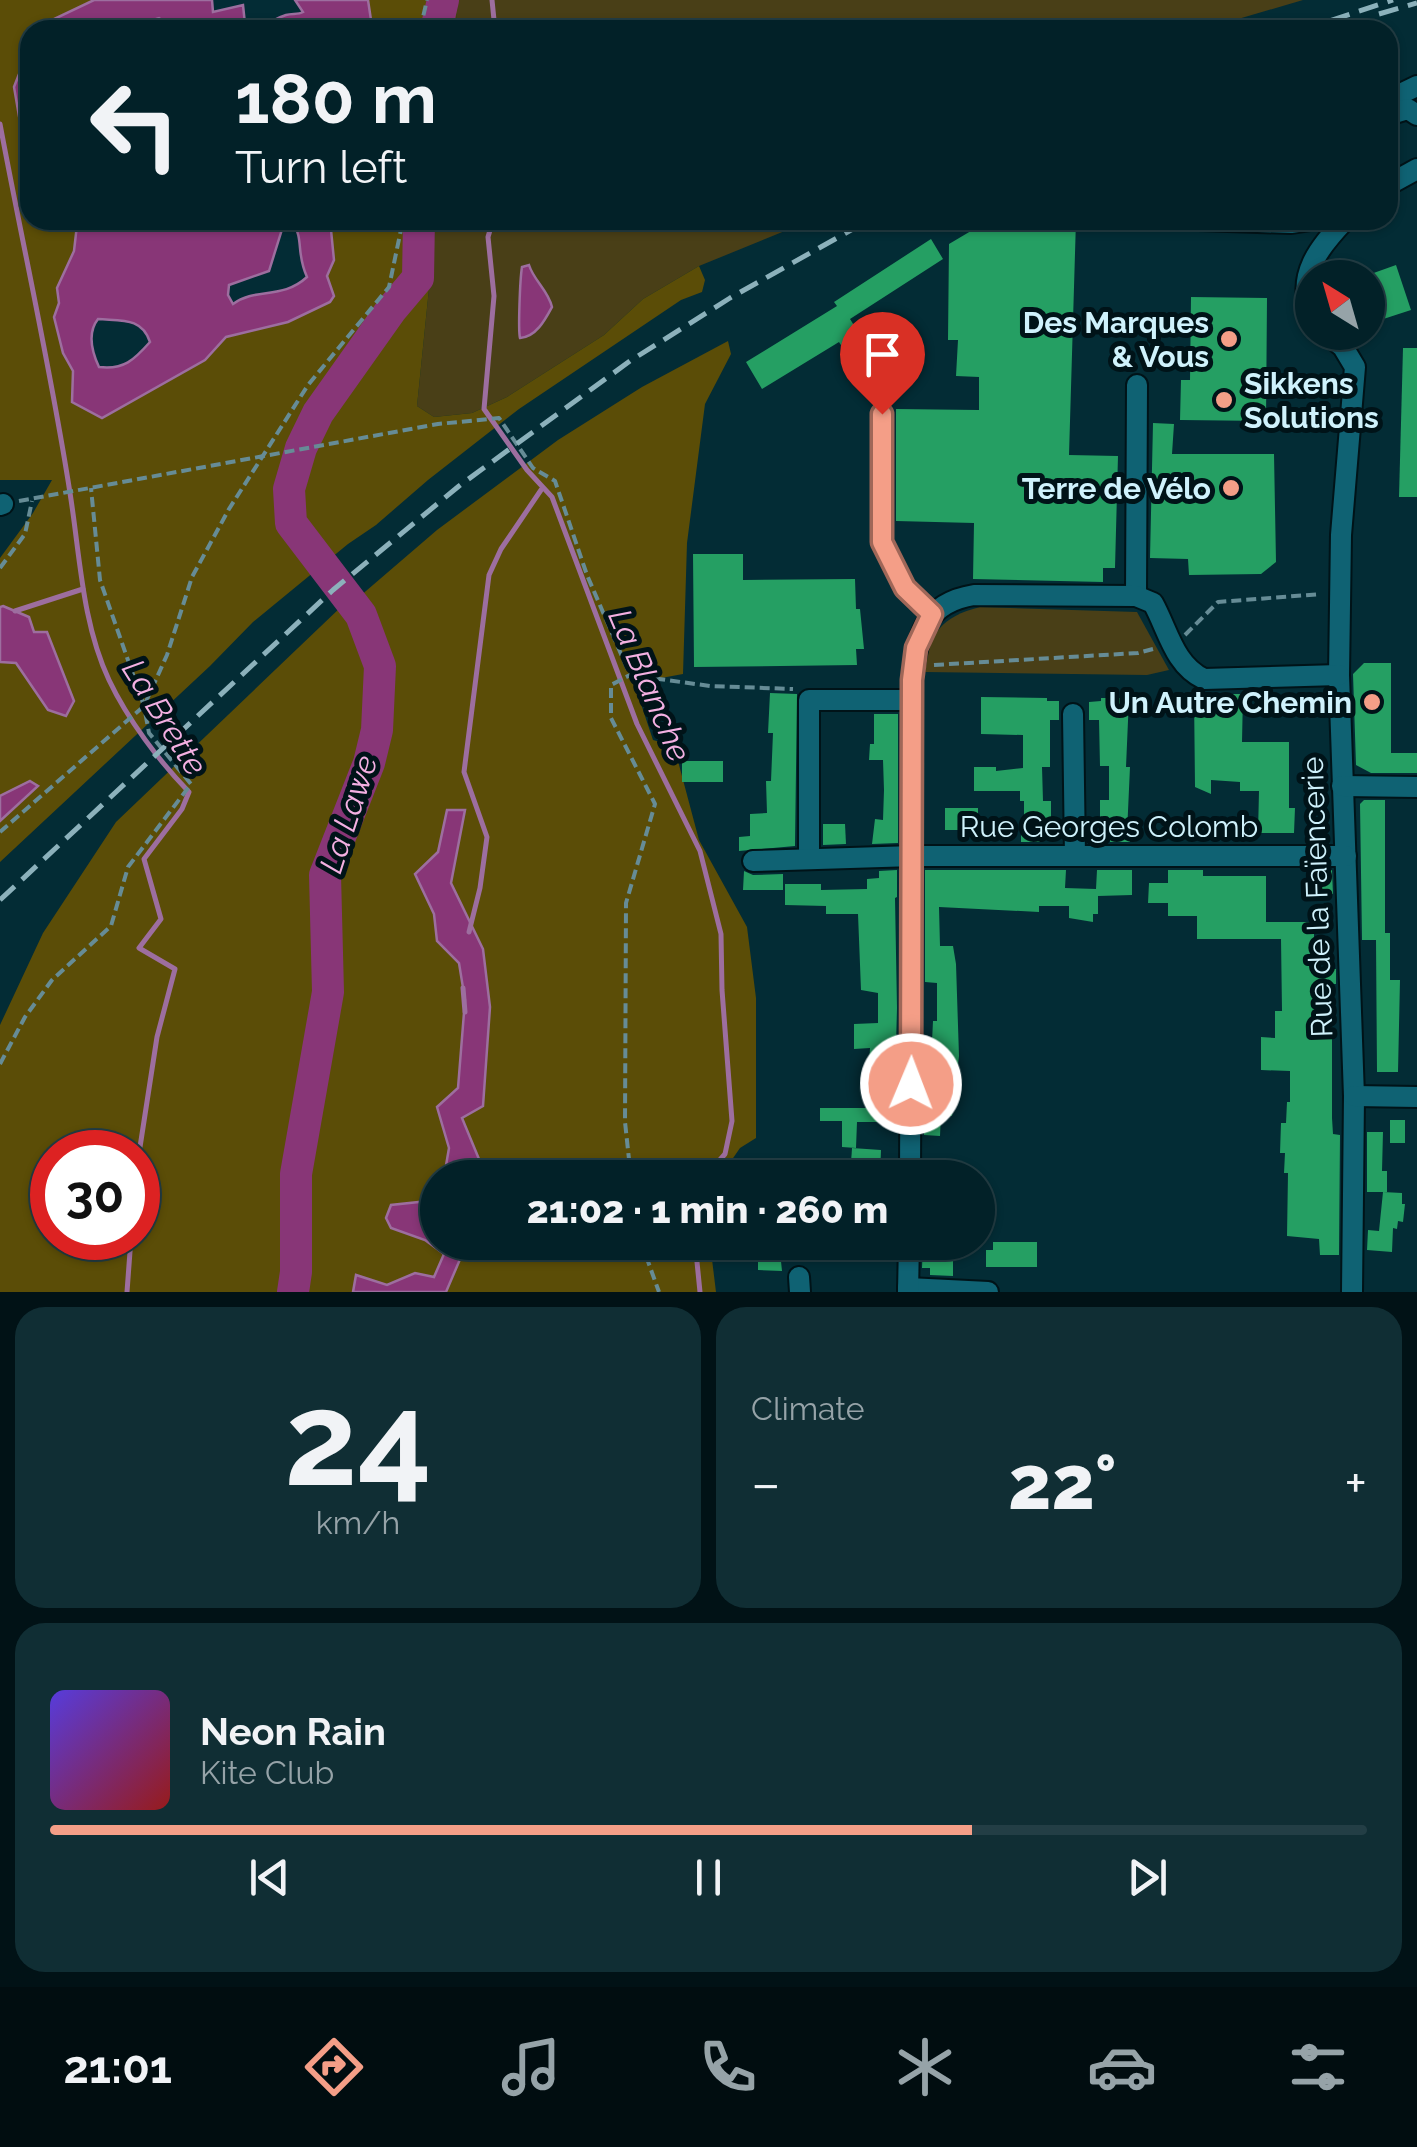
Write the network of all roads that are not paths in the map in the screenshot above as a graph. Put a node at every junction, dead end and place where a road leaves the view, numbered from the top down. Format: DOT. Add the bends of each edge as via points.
graph roads {
  1 [pos="1417,86"];
  2 [pos="1404,112"];
  3 [pos="1333,230"];
  4 [pos="1312,260"];
  5 [pos="1344,350"];
  6 [pos="1137,385"];
  7 [pos="882,414"];
  8 [pos="1136,596"];
  9 [pos="932,614"];
  10 [pos="1340,676"];
  11 [pos="912,690"];
  12 [pos="1073,714"];
  13 [pos="1342,786"];
  14 [pos="1417,788"];
  15 [pos="914,856"];
  16 [pos="1075,856"];
  17 [pos="1346,856"];
  18 [pos="809,859"];
  19 [pos="753,862"];
  20 [pos="1354,1096"];
  21 [pos="1417,1097"];
  22 [pos="910,1160"];
  23 [pos="909,1260"];
  24 [pos="908,1290"];
  25 [pos="988,1292"];
  26 [pos="1352,1292"];
  1 -- 2 [label="street"];
  3 -- 4 [label="street"];
  5 -- 10 [label="street, Rue de la Faïencerie" via="1355,366 1341,535"];
  6 -- 8 [label="street"];
  7 -- 9 [label="street" via="882,542 905,588"];
  8 -- 9 [label="street" via="974,595"];
  8 -- 10 [label="street" via="1152,602 1189,672 1204,679"];
  9 -- 11 [label="street" via="916,648"];
  10 -- 13 [label="street, Rue de la Faïencerie"];
  11 -- 15 [label="street"];
  11 -- 18 [label="street" via="809,700"];
  12 -- 16 [label="street"];
  13 -- 14 [label="street"];
  13 -- 17 [label="street, Rue de la Faïencerie"];
  15 -- 16 [label="street, Rue Georges Colomb"];
  15 -- 18 [label="street, Rue Georges Colomb"];
  15 -- 22 [label="street"];
  16 -- 17 [label="street, Rue Georges Colomb"];
  17 -- 20 [label="street, Rue de la Faïencerie"];
  18 -- 19 [label="street, Rue Georges Colomb"];
  20 -- 21 [label="street"];
  20 -- 26 [label="street, Rue de la Faïencerie"];
  23 -- 24 [label="street"];
  24 -- 25 [label="street"];
}
